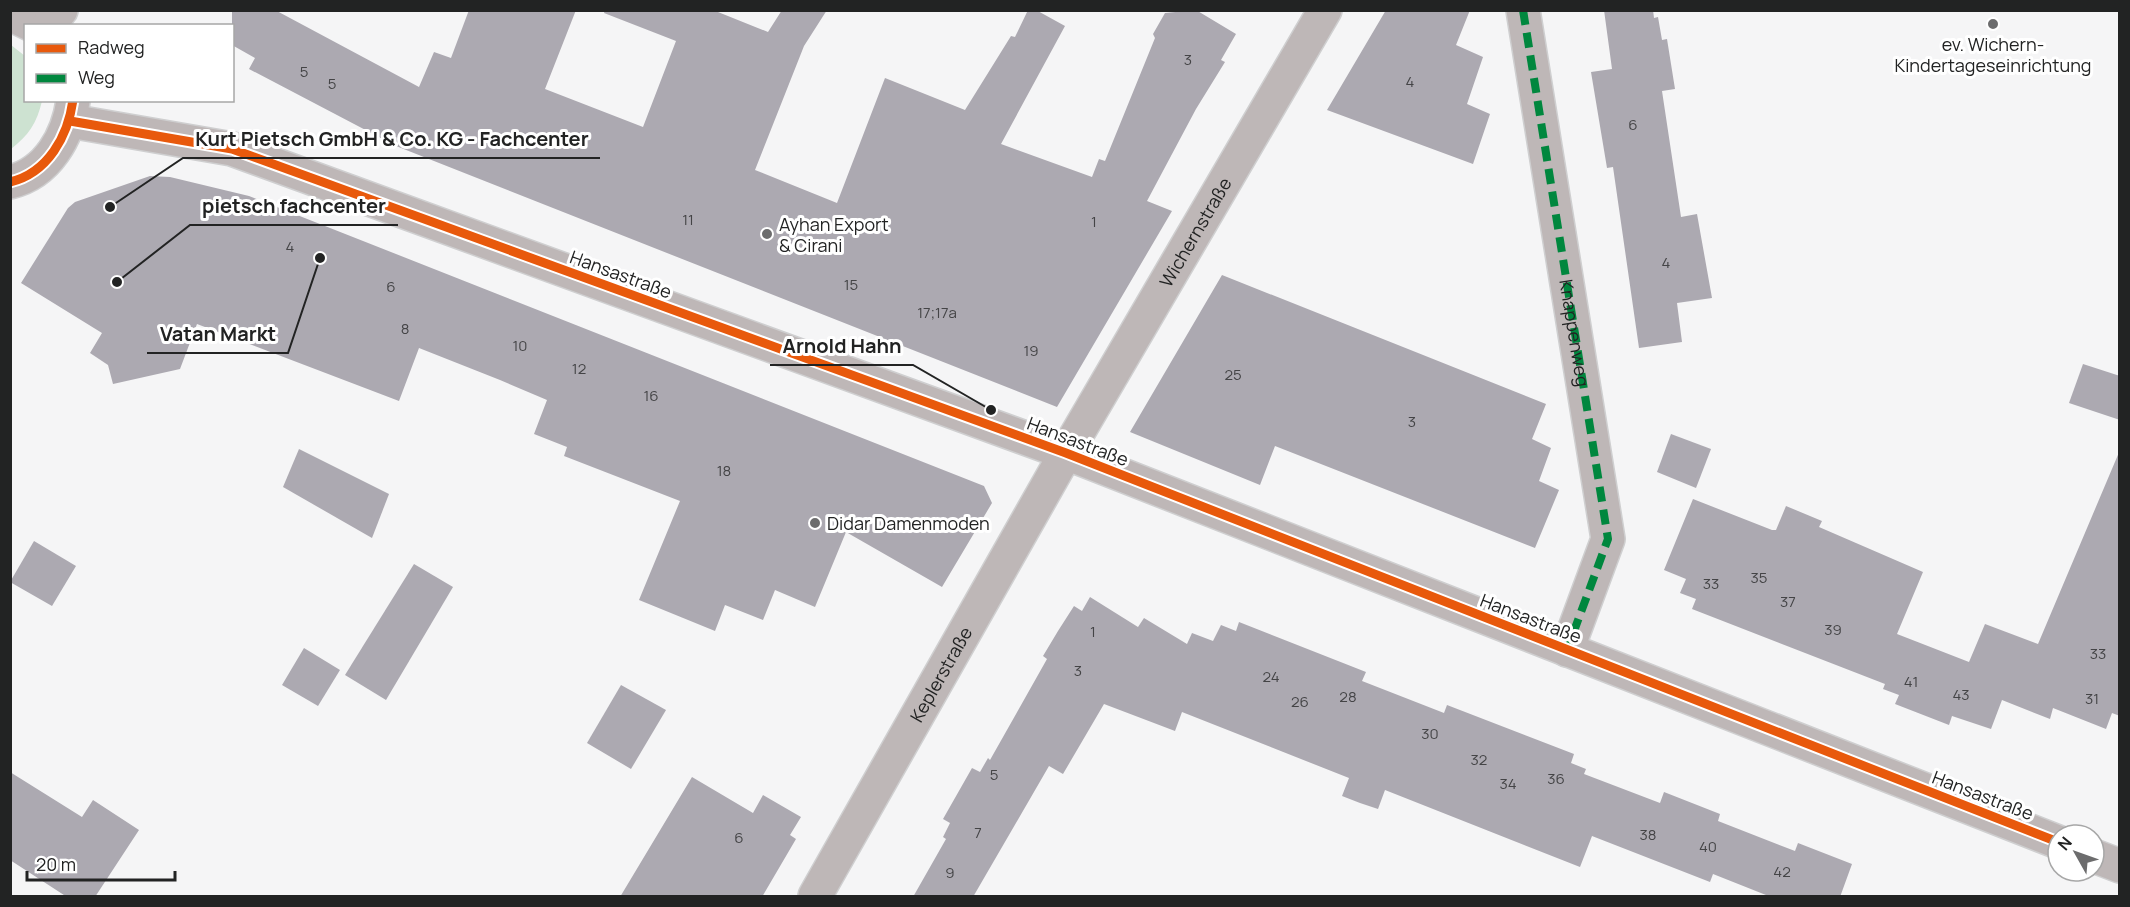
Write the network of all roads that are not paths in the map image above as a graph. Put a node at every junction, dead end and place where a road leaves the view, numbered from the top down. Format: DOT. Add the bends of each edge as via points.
graph roads {
  1 [pos="61,10"];
  2 [pos="1325,10"];
  3 [pos="1523,10"];
  4 [pos="10,14"];
  5 [pos="30,24"];
  6 [pos="50,24"];
  7 [pos="72,111"];
  8 [pos="10,182"];
  9 [pos="1066,453"];
  10 [pos="1568,650"];
  11 [pos="2046,837"];
  12 [pos="815,897"];
  1 -- 6 [label="street"];
  2 -- 9 [label="street, Wichernstraße"];
  3 -- 10 [label="street, Knappenweg" via="1608,539"];
  4 -- 5 [label="street"];
  7 -- 8 [label="street" via="50,157"];
  7 -- 9 [label="street, Hansastraße" via="232,149"];
  9 -- 10 [label="street, Hansastraße"];
  9 -- 12 [label="street, Keplerstraße"];
  10 -- 11 [label="street, Hansastraße"];
}
